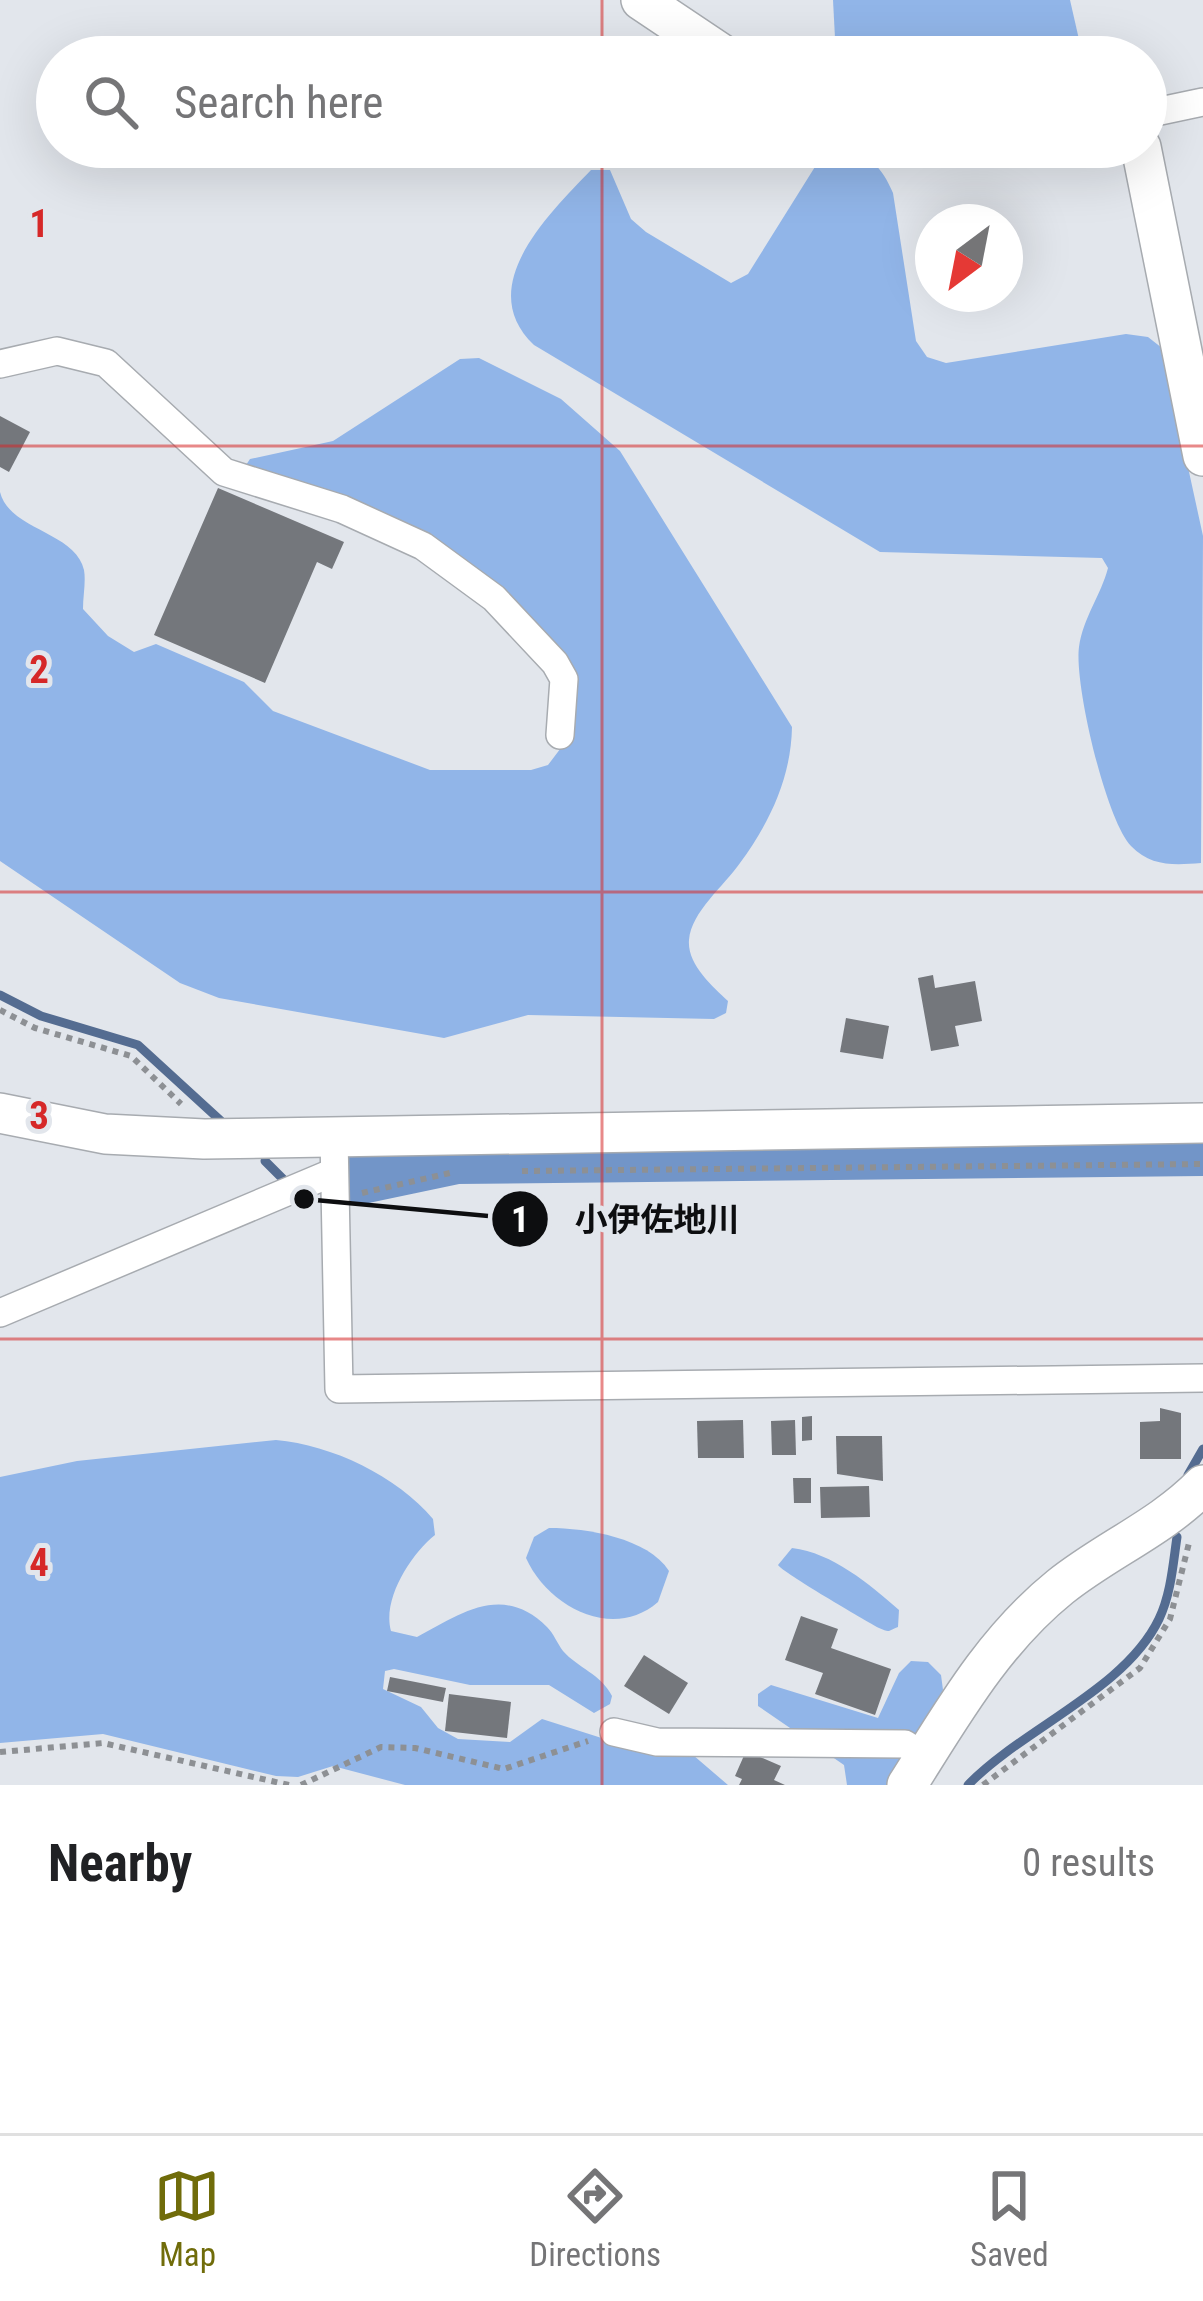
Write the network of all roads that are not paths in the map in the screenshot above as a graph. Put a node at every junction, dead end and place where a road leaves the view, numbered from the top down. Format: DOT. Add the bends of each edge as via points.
graph roads {
  1 [pos="641,0"];
  2 [pos="695,36"];
  3 [pos="1203,102"];
  4 [pos="1167,109"];
  5 [pos="1145,168"];
  6 [pos="0,364"];
  7 [pos="1203,456"];
  8 [pos="560,735"];
  9 [pos="0,1113"];
  10 [pos="1203,1123"];
  11 [pos="335,1176"];
  12 [pos="0,1313"];
  13 [pos="1203,1378"];
  14 [pos="1192,1496"];
  15 [pos="614,1732"];
  16 [pos="916,1771"];
  1 -- 2 [label="street"];
  3 -- 4 [label="street"];
  5 -- 7 [label="street"];
  6 -- 8 [label="street" via="57,351 91,356 224,472 383,526 460,571 555,663 565,698"];
  9 -- 11 [label="street" via="105,1134 195,1139"];
  10 -- 11 [label="street"];
  11 -- 12 [label="street"];
  11 -- 13 [label="street" via="339,1389"];
  14 -- 16 [label="street" via="1032,1611 986,1663"];
  15 -- 16 [label="street" via="658,1742 905,1744"];
}
